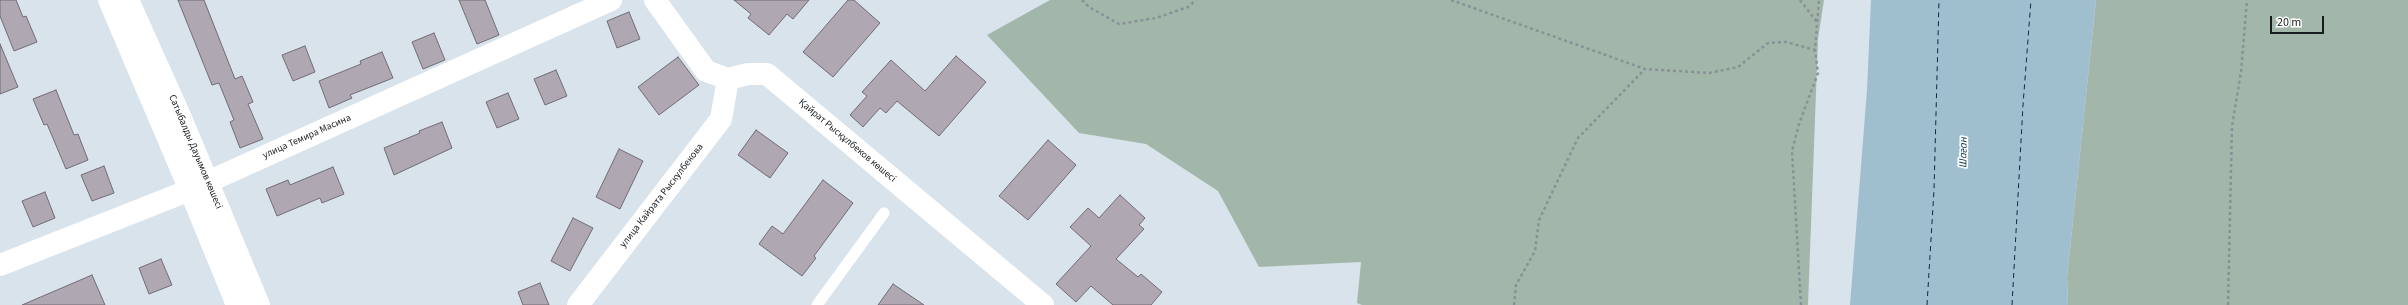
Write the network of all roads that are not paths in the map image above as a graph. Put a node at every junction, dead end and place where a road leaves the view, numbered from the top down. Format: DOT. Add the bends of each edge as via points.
graph roads {
  1 [pos="109,0"];
  2 [pos="128,0"];
  3 [pos="610,0"];
  4 [pos="655,0"];
  5 [pos="728,79"];
  6 [pos="199,186"];
  7 [pos="884,213"];
  8 [pos="0,265"];
  9 [pos="1033,302"];
  10 [pos="237,305"];
  11 [pos="259,305"];
  12 [pos="578,305"];
  13 [pos="817,305"];
  1 -- 6 [label="street, Сатыбалды Дауымов көшесі"];
  2 -- 6 [label="street, Сатыбалды Дауымов көшесі"];
  3 -- 6 [label="street, улица Темира Масина"];
  4 -- 5 [label="street" via="706,71"];
  5 -- 9 [label="street, Қайрат Рысқұлбеков көшесі" via="748,74 767,74"];
  5 -- 12 [label="street, улица Кайрата Рыскулбекова" via="721,119"];
  6 -- 8 [label="street, улица Темира Масина"];
  6 -- 10 [label="street, Сатыбалды Дауымов көшесі"];
  6 -- 11 [label="street, Сатыбалды Дауымов көшесі"];
  7 -- 13 [label="lane"];
}
